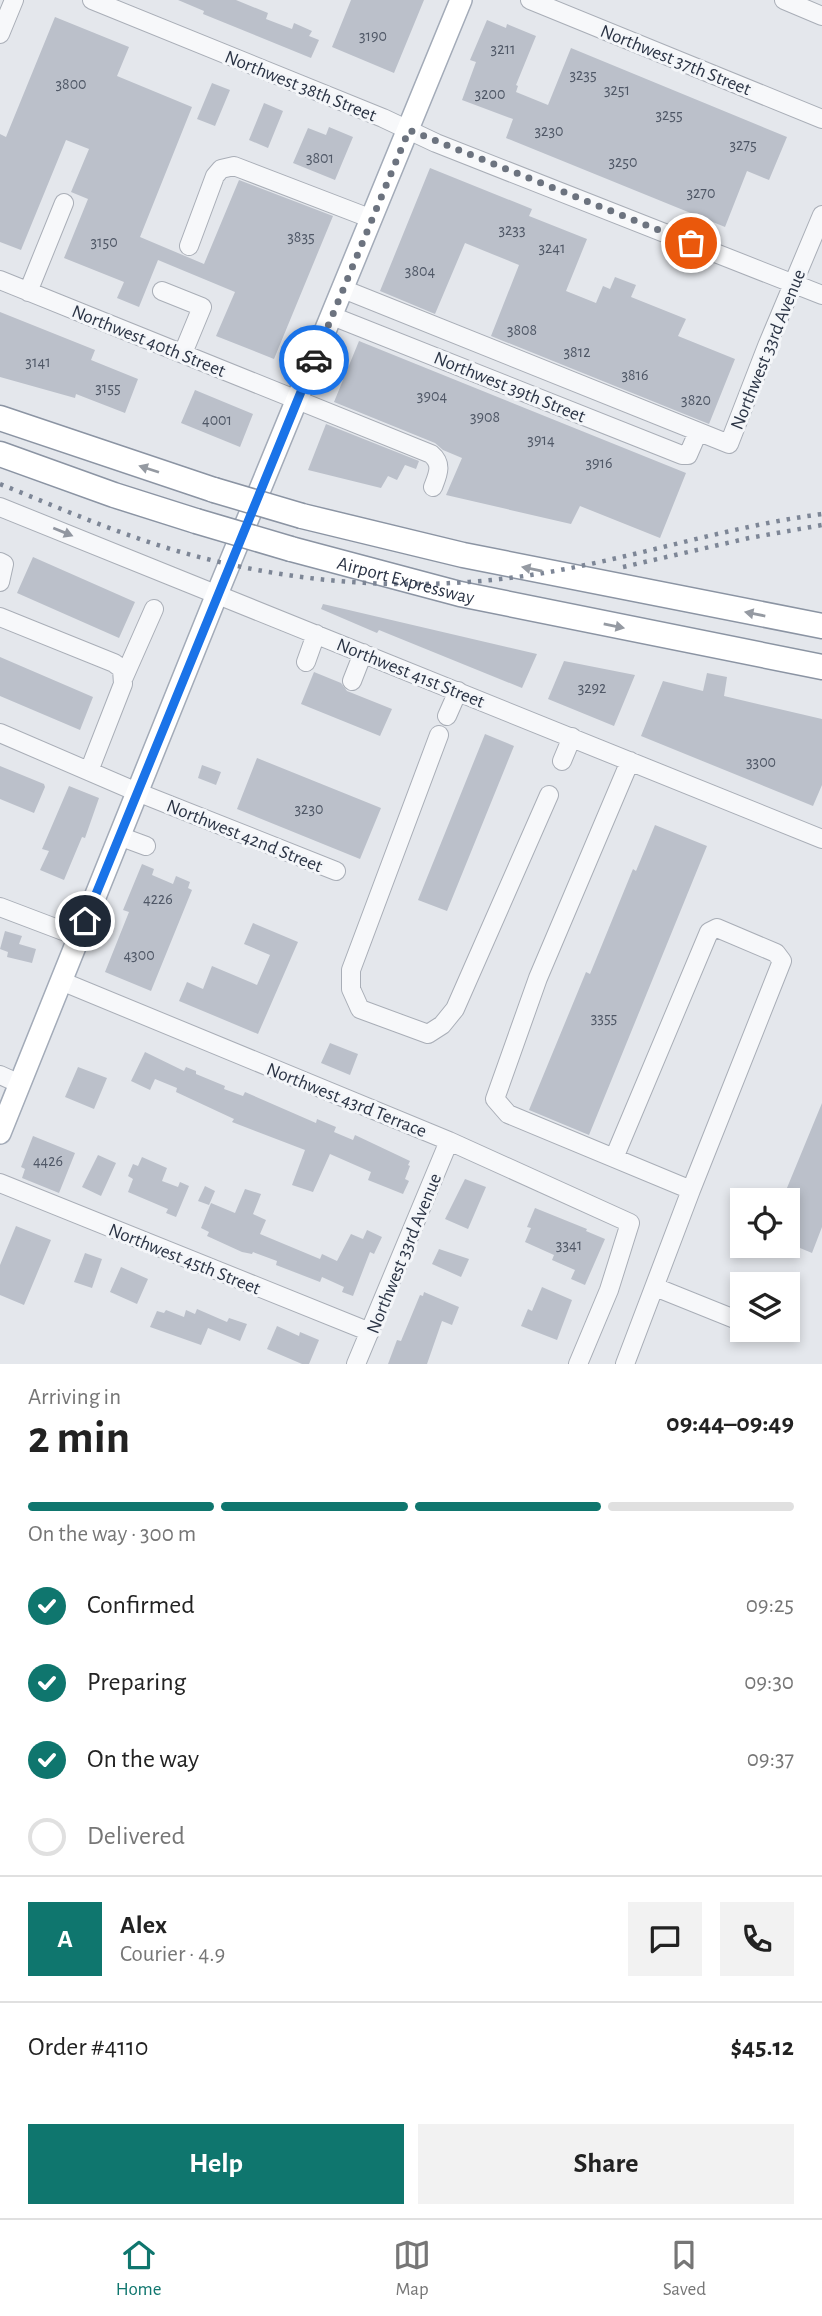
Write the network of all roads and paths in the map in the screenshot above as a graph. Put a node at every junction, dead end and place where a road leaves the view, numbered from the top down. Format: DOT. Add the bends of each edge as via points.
graph roads {
  1 [pos="14,0"];
  2 [pos="92,0"];
  3 [pos="461,0"];
  4 [pos="530,0"];
  5 [pos="784,0"];
  6 [pos="822,16"];
  7 [pos="2,24"];
  8 [pos="822,119"];
  9 [pos="409,130"];
  10 [pos="64,202"];
  11 [pos="822,215"];
  12 [pos="372,219"];
  13 [pos="189,246"];
  14 [pos="0,280"];
  15 [pos="793,283"];
  16 [pos="343,289"];
  17 [pos="162,291"];
  18 [pos="28,292"];
  19 [pos="822,295"];
  20 [pos="332,316"];
  21 [pos="183,353"];
  22 [pos="297,401"];
  23 [pos="0,418"];
  24 [pos="698,432"];
  25 [pos="0,454"];
  26 [pos="433,487"];
  27 [pos="0,507"];
  28 [pos="0,562"];
  29 [pos="0,582"];
  30 [pos="217,594"];
  31 [pos="154,609"];
  32 [pos="0,617"];
  33 [pos="822,626"];
  34 [pos="316,634"];
  35 [pos="363,653"];
  36 [pos="306,662"];
  37 [pos="822,667"];
  38 [pos="124,677"];
  39 [pos="352,681"];
  40 [pos="458,691"];
  41 [pos="447,716"];
  42 [pos="0,733"];
  43 [pos="439,735"];
  44 [pos="572,737"];
  45 [pos="562,761"];
  46 [pos="630,761"];
  47 [pos="89,771"];
  48 [pos="138,792"];
  49 [pos="549,795"];
  50 [pos="119,836"];
  51 [pos="822,837"];
  52 [pos="146,846"];
  53 [pos="336,871"];
  54 [pos="0,907"];
  55 [pos="79,937"];
  56 [pos="61,981"];
  57 [pos="0,1076"];
  58 [pos="20,1084"];
  59 [pos="0,1133"];
  60 [pos="449,1141"];
  61 [pos="614,1158"];
  62 [pos="0,1183"];
  63 [pos="691,1190"];
  64 [pos="654,1287"];
  65 [pos="730,1317"];
  66 [pos="370,1332"];
  67 [pos="356,1364"];
  68 [pos="578,1364"];
  69 [pos="625,1364"];
  1 -- 7 [label="street"];
  2 -- 9 [label="street, Northwest 38th Street"];
  3 -- 9 [label="main road"];
  4 -- 8 [label="street, Northwest 37th Street"];
  5 -- 6 [label="street"];
  9 -- 12 [label="main road"];
  9 -- 15 [label="street, Northwest 38th Street"];
  10 -- 18 [label="street"];
  11 -- 15 [label="street, Northwest 33rd Avenue"];
  12 -- 13 [label="street" via="234,166 215,176"];
  12 -- 16 [label="main road"];
  14 -- 18 [label="street, Northwest 40th Street"];
  15 -- 19 [label="street, Northwest 38th Street"];
  15 -- 24 [label="street, Northwest 33rd Avenue" via="729,444"];
  16 -- 20 [label="main road"];
  16 -- 24 [label="street"];
  17 -- 21 [label="street" via="202,307"];
  18 -- 21 [label="street, Northwest 40th Street" via="67,300"];
  20 -- 22 [label="main road"];
  20 -- 24 [label="street, Northwest 39th Street" via="682,455 688,455"];
  21 -- 22 [label="street, Northwest 40th Street"];
  22 -- 26 [label="street, Northwest 40th Street" via="431,454 439,472"];
  22 -- 30 [label="main road"];
  33 -- 23 [label="highway, Airport Expressway, one-way, bridge" via="463,555 302,516"];
  25 -- 37 [label="highway, Airport Expressway, one-way, bridge" via="114,495 291,549 460,594"];
  27 -- 30 [label="street, Northwest 41st Street, one-way"];
  28 -- 29 [label="street" via="4,564"];
  30 -- 34 [label="street, Northwest 41st Street"];
  30 -- 48 [label="main road"];
  31 -- 38 [label="street"];
  32 -- 38 [label="street" via="114,663"];
  34 -- 35 [label="street, Northwest 41st Street"];
  34 -- 36 [label="street"];
  35 -- 39 [label="street"];
  35 -- 40 [label="street, Northwest 41st Street" via="407,680"];
  38 -- 47 [label="street"];
  40 -- 41 [label="street"];
  40 -- 44 [label="street, Northwest 41st Street"];
  42 -- 47 [label="street, Northwest 42nd Street"];
  43 -- 49 [label="street" via="351,970 351,989 360,1009 428,1034 448,1017"];
  44 -- 45 [label="street"];
  44 -- 46 [label="street, Northwest 41st Street"];
  46 -- 51 [label="street, Northwest 41st Street"];
  46 -- 61 [label="street" via="538,978 495,1099 508,1114"];
  47 -- 48 [label="street, Northwest 42nd Street"];
  48 -- 50 [label="main road"];
  48 -- 53 [label="street, Northwest 42nd Street"];
  50 -- 52 [label="street"];
  50 -- 55 [label="main road"];
  54 -- 55 [label="street"];
  55 -- 56 [label="main road"];
  56 -- 58 [label="main road"];
  56 -- 60 [label="street, Northwest 43rd Terrace"];
  57 -- 58 [label="street"];
  58 -- 59 [label="main road"];
  60 -- 66 [label="street, Northwest 33rd Avenue"];
  60 -- 68 [label="street, Northwest 43rd Terrace" via="630,1223"];
  61 -- 63 [label="street"];
  61 -- 63 [label="street" via="709,932 717,929 776,953 782,961"];
  62 -- 66 [label="street, Northwest 45th Street"];
  63 -- 64 [label="street"];
  64 -- 65 [label="street"];
  64 -- 69 [label="street"];
  66 -- 67 [label="street, Northwest 33rd Avenue"];
}
